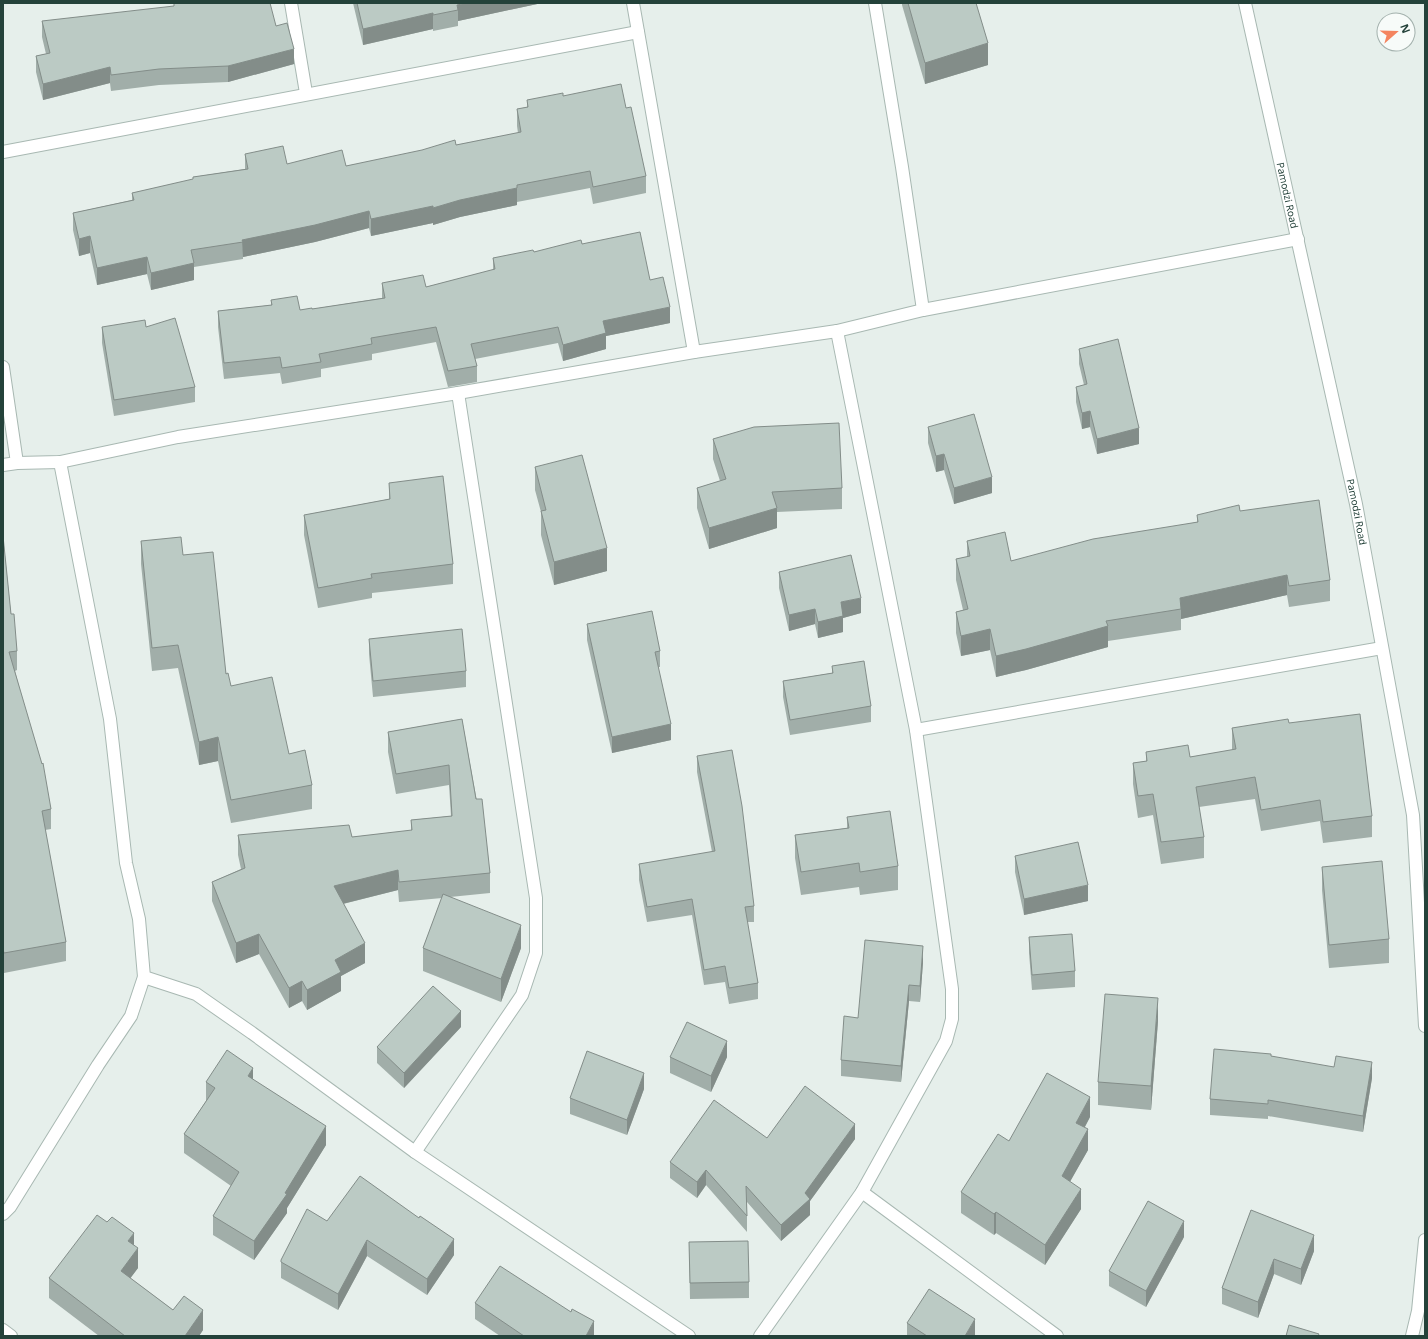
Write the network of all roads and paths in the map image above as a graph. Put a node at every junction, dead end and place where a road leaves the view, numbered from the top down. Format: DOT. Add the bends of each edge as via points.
graph roads {
  1 [pos="291,3"];
  2 [pos="633,3"];
  3 [pos="874,3"];
  4 [pos="1245,3"];
  5 [pos="638,32"];
  6 [pos="306,94"];
  7 [pos="3,152"];
  8 [pos="1298,240"];
  9 [pos="923,310"];
  10 [pos="837,331"];
  11 [pos="694,352"];
  12 [pos="3,367"];
  13 [pos="458,393"];
  14 [pos="60,462"];
  15 [pos="17,463"];
  16 [pos="3,465"];
  17 [pos="1382,648"];
  18 [pos="916,730"];
  19 [pos="144,977"];
  20 [pos="1425,1026"];
  21 [pos="415,1152"];
  22 [pos="862,1192"];
  23 [pos="3,1214"];
  24 [pos="1425,1240"];
  25 [pos="3,1330"];
  26 [pos="11,1336"];
  27 [pos="689,1336"];
  28 [pos="760,1336"];
  29 [pos="1057,1336"];
  30 [pos="1412,1336"];
  1 -- 6 [label="street"];
  2 -- 5 [label="street"];
  3 -- 9 [label="street"];
  4 -- 8 [label="street, Pamodzi Road"];
  5 -- 6 [label="street"];
  5 -- 11 [label="street"];
  6 -- 7 [label="street"];
  8 -- 9 [label="street"];
  8 -- 17 [label="street, Pamodzi Road" via="1356,504"];
  9 -- 10 [label="street"];
  10 -- 11 [label="street"];
  10 -- 18 [label="street"];
  11 -- 13 [label="street"];
  12 -- 15 [label="street"];
  13 -- 14 [label="street" via="178,437"];
  13 -- 21 [label="street" via="536,898 536,953 522,995"];
  14 -- 15 [label="street"];
  14 -- 19 [label="street" via="110,719 126,864 139,919"];
  15 -- 16 [label="street"];
  17 -- 18 [label="street"];
  17 -- 20 [label="street, Pamodzi Road" via="1413,815"];
  18 -- 22 [label="street" via="952,989 952,1019 946,1040"];
  19 -- 21 [label="street" via="196,994"];
  19 -- 23 [label="street" via="131,1016 10,1207"];
  21 -- 27 [label="street"];
  22 -- 28 [label="street"];
  22 -- 29 [label="street"];
  24 -- 30 [label="street" via="1418,1311"];
  25 -- 26 [label="street"];
}
